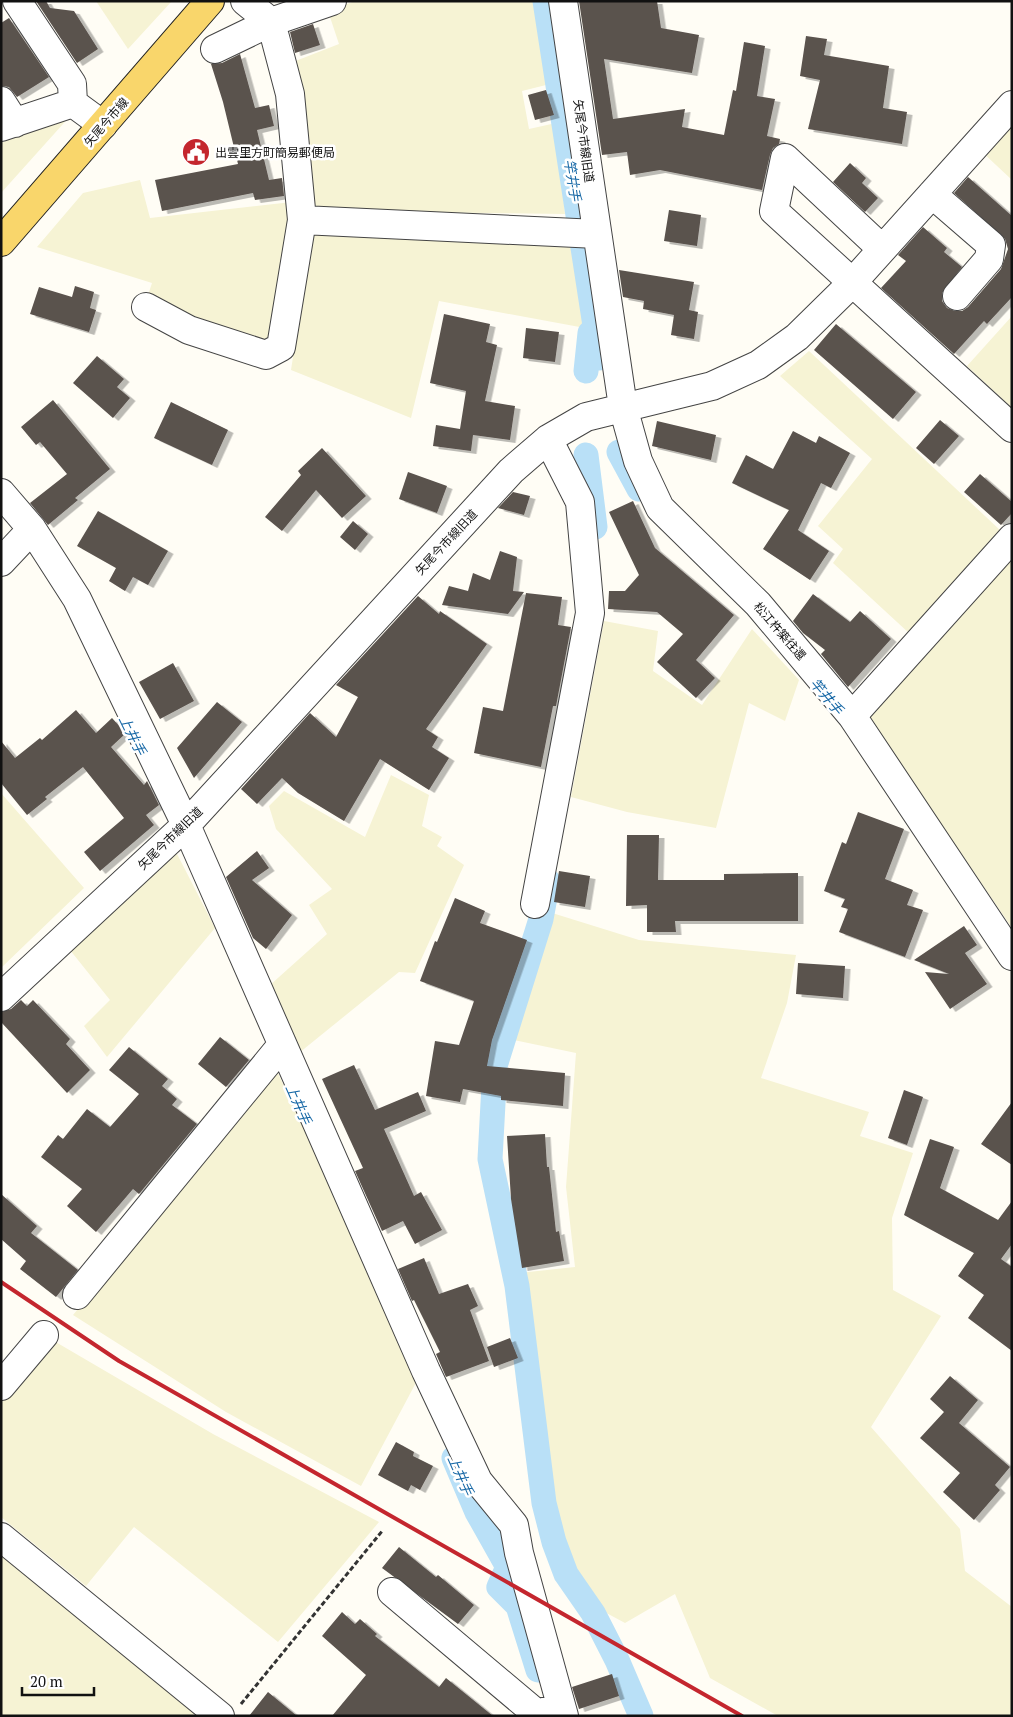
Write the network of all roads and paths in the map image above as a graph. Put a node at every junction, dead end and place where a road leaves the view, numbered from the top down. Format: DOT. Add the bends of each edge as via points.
graph roads {
  1 [pos="17,1"];
  2 [pos="210,1"];
  3 [pos="245,1"];
  4 [pos="332,1"];
  5 [pos="563,1"];
  6 [pos="271,22"];
  7 [pos="215,49"];
  8 [pos="73,103"];
  9 [pos="1012,105"];
  10 [pos="6,117"];
  11 [pos="102,125"];
  12 [pos="932,194"];
  13 [pos="302,220"];
  14 [pos="597,234"];
  15 [pos="1,242"];
  16 [pos="882,249"];
  17 [pos="852,283"];
  18 [pos="957,296"];
  19 [pos="146,307"];
  20 [pos="622,407"];
  21 [pos="1012,428"];
  22 [pos="548,439"];
  23 [pos="1,493"];
  24 [pos="32,529"];
  25 [pos="1012,538"];
  26 [pos="1,562"];
  27 [pos="852,716"];
  28 [pos="186,825"];
  29 [pos="535,904"];
  30 [pos="1012,956"];
  31 [pos="1,996"];
  32 [pos="282,1045"];
  33 [pos="78,1295"];
  34 [pos="44,1335"];
  35 [pos="1,1386"];
  36 [pos="383,1530"];
  37 [pos="1,1538"];
  38 [pos="392,1592"];
  39 [pos="562,1711"];
  40 [pos="229,1712"];
  1 -- 8 [label="street" via="72,84"];
  2 -- 11 [label="main road, 矢尾今市線"];
  3 -- 6 [label="street"];
  4 -- 6 [label="street"];
  5 -- 14 [label="street, 矢尾今市線旧道"];
  6 -- 7 [label="street"];
  6 -- 13 [label="street" via="290,94"];
  8 -- 10 [label="street"];
  8 -- 11 [label="street"];
  9 -- 12 [label="street"];
  11 -- 15 [label="main road, 矢尾今市線"];
  12 -- 16 [label="street"];
  12 -- 18 [label="street" via="991,245 990,259"];
  13 -- 14 [label="street"];
  13 -- 19 [label="street" via="281,347 266,355 189,330"];
  14 -- 20 [label="street, 矢尾今市線旧道"];
  16 -- 17 [label="street"];
  16 -- 17 [label="street" via="785,158 774,212"];
  17 -- 20 [label="street" via="797,337 758,365 712,386"];
  17 -- 21 [label="street"];
  20 -- 22 [label="street, 矢尾今市線旧道" via="586,417"];
  20 -- 27 [label="street, 松江杵築往還" via="638,461 660,508 758,604"];
  22 -- 28 [label="street, 矢尾今市線旧道" via="511,472"];
  22 -- 29 [label="street" via="580,502 590,613"];
  23 -- 24 [label="street"];
  24 -- 26 [label="street"];
  24 -- 28 [label="street" via="77,598"];
  25 -- 27 [label="street"];
  27 -- 30 [label="street, 松江杵築往還"];
  28 -- 31 [label="street, 矢尾今市線旧道"];
  28 -- 32 [label="street"];
  32 -- 33 [label="street"];
  32 -- 39 [label="street" via="478,1481 514,1525"];
  34 -- 35 [label="street"];
  36 -- 40 [label="path"];
  37 -- 40 [label="street"];
  38 -- 39 [label="street" via="537,1714"];
}
